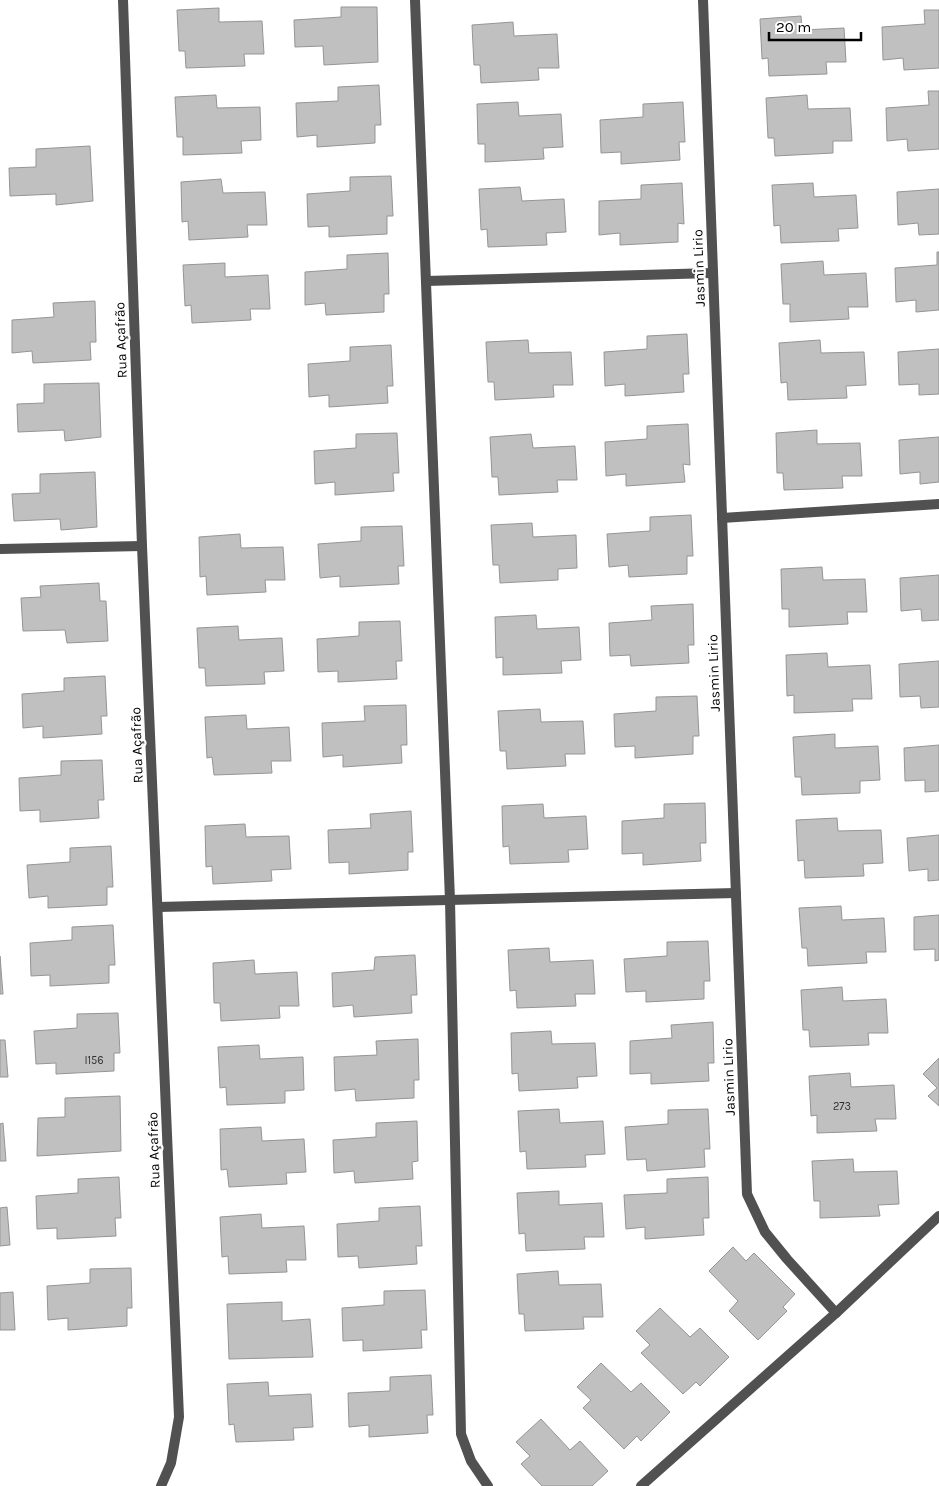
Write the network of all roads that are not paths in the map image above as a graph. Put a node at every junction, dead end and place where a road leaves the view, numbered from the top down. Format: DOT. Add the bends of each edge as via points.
graph roads {
  1 [pos="123,0"];
  2 [pos="415,0"];
  3 [pos="703,0"];
  4 [pos="713,274"];
  5 [pos="426,281"];
  6 [pos="939,504"];
  7 [pos="722,518"];
  8 [pos="142,546"];
  9 [pos="0,549"];
  10 [pos="736,893"];
  11 [pos="450,900"];
  12 [pos="158,907"];
  13 [pos="939,1216"];
  14 [pos="836,1313"];
  15 [pos="161,1486"];
  16 [pos="488,1486"];
  17 [pos="642,1486"];
  1 -- 8 [label="street, Rua Açafrão"];
  2 -- 5 [label="street"];
  3 -- 4 [label="street, Jasmin Lirio"];
  4 -- 5 [label="street"];
  4 -- 7 [label="street, Jasmin Lirio"];
  5 -- 11 [label="street"];
  6 -- 7 [label="street"];
  7 -- 10 [label="street, Jasmin Lirio"];
  8 -- 9 [label="street"];
  8 -- 12 [label="street, Rua Açafrão"];
  10 -- 11 [label="street"];
  10 -- 14 [label="street, Jasmin Lirio" via="747,1194 765,1232"];
  11 -- 12 [label="street"];
  11 -- 16 [label="street" via="461,1434 471,1461"];
  12 -- 15 [label="street, Rua Açafrão" via="179,1418 171,1463"];
  13 -- 14 [label="street"];
  14 -- 17 [label="street"];
}
